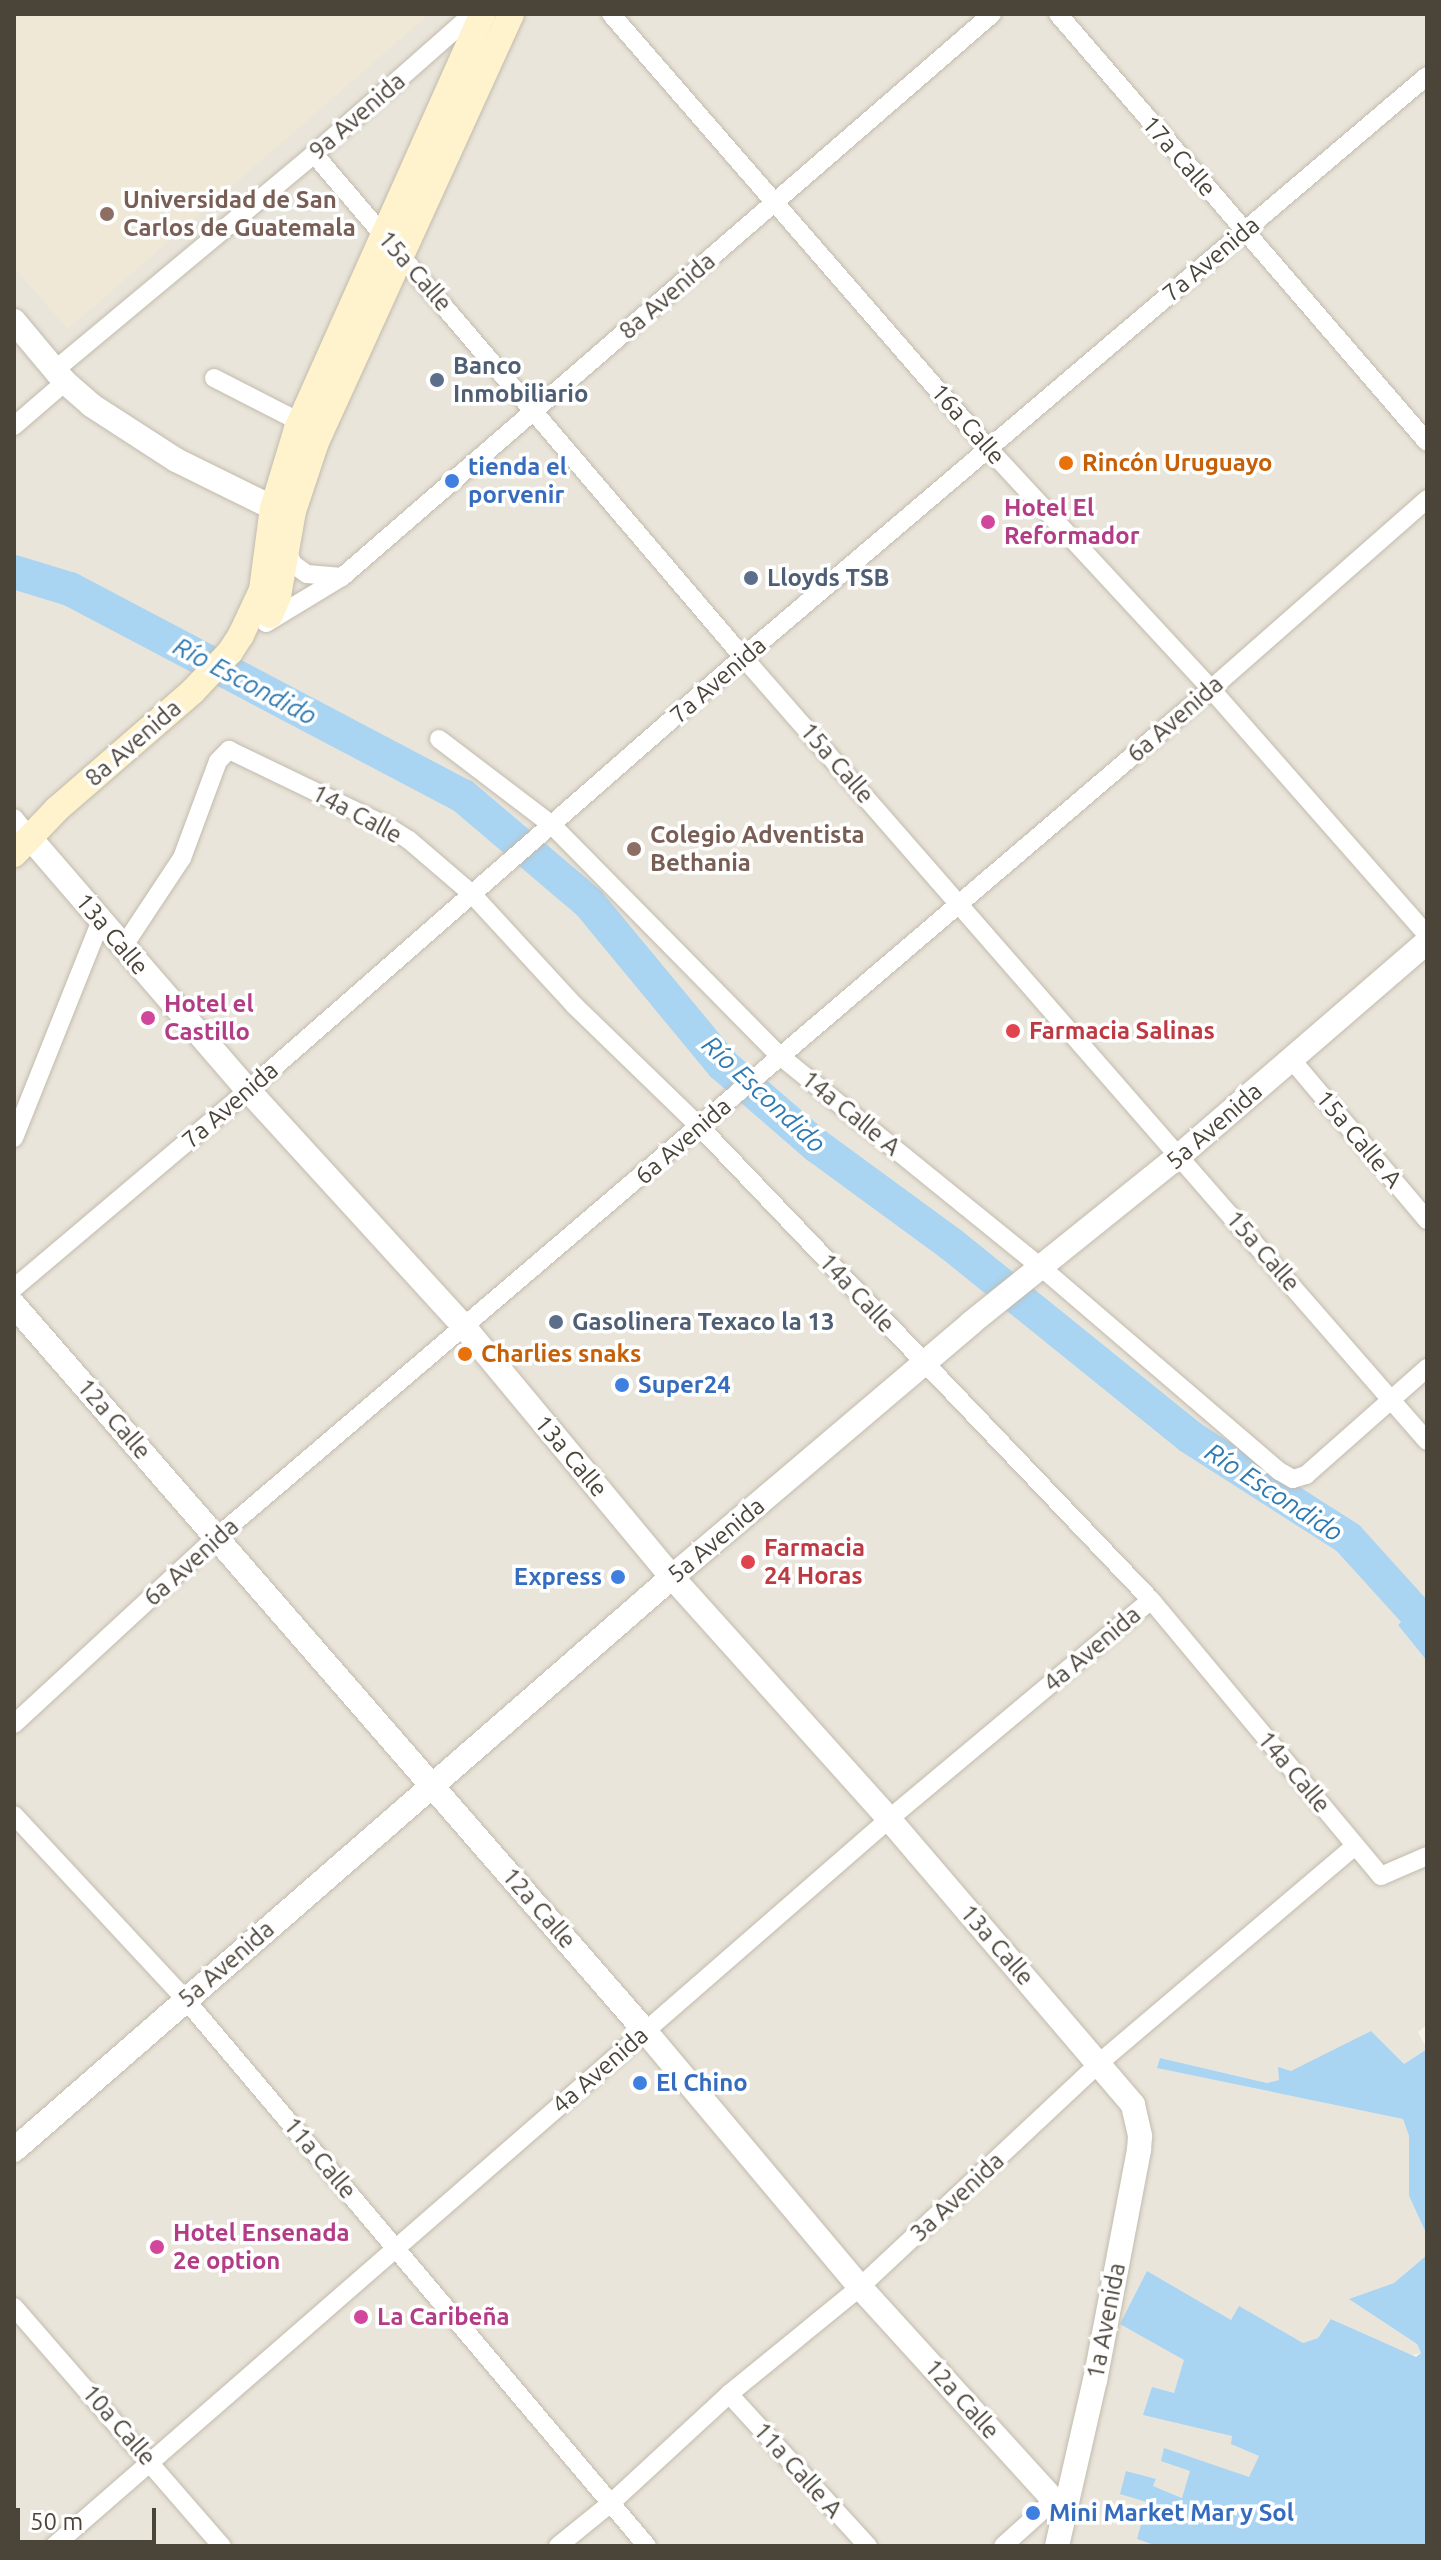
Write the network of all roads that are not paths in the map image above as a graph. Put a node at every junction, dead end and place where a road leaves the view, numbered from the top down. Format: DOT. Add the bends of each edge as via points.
graph roads {
  1 [pos="473,14"];
  2 [pos="483,14"];
  3 [pos="511,14"];
  4 [pos="611,14"];
  5 [pos="992,14"];
  6 [pos="1058,14"];
  7 [pos="1427,76"];
  8 [pos="314,154"];
  9 [pos="775,202"];
  10 [pos="1244,232"];
  11 [pos="393,245"];
  12 [pos="14,321"];
  13 [pos="60,376"];
  14 [pos="214,378"];
  15 [pos="535,410"];
  16 [pos="300,422"];
  17 [pos="14,426"];
  18 [pos="1427,442"];
  19 [pos="988,448"];
  20 [pos="1427,499"];
  21 [pos="283,510"];
  22 [pos="287,551"];
  23 [pos="342,577"];
  24 [pos="266,623"];
  25 [pos="743,657"];
  26 [pos="236,658"];
  27 [pos="1211,689"];
  28 [pos="439,739"];
  29 [pos="14,818"];
  30 [pos="547,830"];
  31 [pos="22,847"];
  32 [pos="472,894"];
  33 [pos="960,902"];
  34 [pos="101,920"];
  35 [pos="1427,935"];
  36 [pos="1427,942"];
  37 [pos="123,947"];
  38 [pos="778,1057"];
  39 [pos="1291,1059"];
  40 [pos="248,1090"];
  41 [pos="706,1122"];
  42 [pos="14,1138"];
  43 [pos="1179,1156"];
  44 [pos="1427,1220"];
  45 [pos="1033,1274"];
  46 [pos="14,1288"];
  47 [pos="14,1305"];
  48 [pos="465,1328"];
  49 [pos="925,1365"];
  50 [pos="1427,1368"];
  51 [pos="1392,1400"];
  52 [pos="1427,1441"];
  53 [pos="217,1537"];
  54 [pos="672,1577"];
  55 [pos="1151,1600"];
  56 [pos="14,1724"];
  57 [pos="433,1787"];
  58 [pos="14,1815"];
  59 [pos="889,1819"];
  60 [pos="1355,1846"];
  61 [pos="1427,1856"];
  62 [pos="185,1999"];
  63 [pos="645,2031"];
  64 [pos="1099,2063"];
  65 [pos="1127,2097"];
  66 [pos="14,2150"];
  67 [pos="396,2248"];
  68 [pos="860,2287"];
  69 [pos="14,2307"];
  70 [pos="729,2394"];
  71 [pos="151,2461"];
  72 [pos="611,2503"];
  73 [pos="1059,2506"];
  74 [pos="54,2546"];
  75 [pos="222,2546"];
  76 [pos="558,2546"];
  77 [pos="647,2546"];
  78 [pos="868,2546"];
  79 [pos="1003,2546"];
  80 [pos="1057,2546"];
  1 -- 8 [label="street, 9a Avenida"];
  2 -- 11 [label="main road"];
  3 -- 11 [label="main road"];
  4 -- 9 [label="street, 16a Calle"];
  5 -- 9 [label="street, 8a Avenida"];
  6 -- 10 [label="street, 17a Calle"];
  7 -- 10 [label="street, 7a Avenida"];
  8 -- 11 [label="street, 15a Calle"];
  8 -- 13 [label="street, 9a Avenida"];
  9 -- 15 [label="street, 8a Avenida"];
  9 -- 19 [label="street, 16a Calle"];
  10 -- 18 [label="street, 17a Calle"];
  10 -- 19 [label="street, 7a Avenida"];
  11 -- 15 [label="street, 15a Calle"];
  11 -- 16 [label="main road"];
  11 -- 21 [label="main road" via="316,442"];
  12 -- 13 [label="street"];
  13 -- 17 [label="street, 9a Avenida"];
  13 -- 21 [label="street" via="91,405 176,460"];
  14 -- 16 [label="street"];
  15 -- 23 [label="street, 8a Avenida"];
  15 -- 25 [label="street, 15a Calle"];
  16 -- 21 [label="main road"];
  19 -- 25 [label="street, 7a Avenida"];
  19 -- 27 [label="street, 16a Calle"];
  20 -- 27 [label="street, 6a Avenida"];
  21 -- 22 [label="main road, 8a Avenida"];
  21 -- 26 [label="main road, 8a Avenida" via="262,590"];
  22 -- 23 [label="street" via="293,564 307,574"];
  22 -- 24 [label="main road, 8a Avenida"];
  23 -- 24 [label="street, 8a Avenida"];
  24 -- 26 [label="main road, 8a Avenida"];
  25 -- 30 [label="street, 7a Avenida"];
  25 -- 33 [label="street, 15a Calle"];
  26 -- 31 [label="main road, 8a Avenida" via="189,703 57,809"];
  27 -- 33 [label="street, 6a Avenida"];
  27 -- 35 [label="street, 16a Calle"];
  28 -- 30 [label="street, 14a Calle A"];
  29 -- 31 [label="street, 13a Calle"];
  30 -- 32 [label="street, 7a Avenida"];
  30 -- 38 [label="street, 14a Calle A"];
  31 -- 34 [label="street, 13a Calle"];
  32 -- 37 [label="street, 14a Calle" via="385,825 235,750 223,753 218,761 182,858"];
  32 -- 40 [label="street, 7a Avenida"];
  32 -- 41 [label="street, 14a Calle" via="574,1005"];
  33 -- 38 [label="street, 6a Avenida"];
  33 -- 43 [label="street, 15a Calle"];
  34 -- 37 [label="street, 13a Calle"];
  34 -- 42 [label="street"];
  36 -- 39 [label="street, 5a Avenida"];
  37 -- 40 [label="street, 13a Calle"];
  38 -- 41 [label="street, 6a Avenida"];
  38 -- 45 [label="street, 14a Calle A"];
  39 -- 43 [label="street, 5a Avenida"];
  39 -- 44 [label="street, 15a Calle A"];
  40 -- 46 [label="street, 7a Avenida"];
  40 -- 48 [label="street, 13a Calle"];
  41 -- 48 [label="street, 6a Avenida"];
  41 -- 49 [label="street, 14a Calle"];
  43 -- 45 [label="street, 5a Avenida"];
  43 -- 51 [label="street, 15a Calle"];
  45 -- 49 [label="street, 5a Avenida"];
  45 -- 51 [label="street, 14a Calle A" via="1293,1479 1306,1475"];
  47 -- 53 [label="street, 12a Calle"];
  48 -- 53 [label="street, 6a Avenida"];
  48 -- 54 [label="street, 13a Calle"];
  49 -- 54 [label="street, 5a Avenida"];
  49 -- 55 [label="street, 14a Calle"];
  50 -- 51 [label="street"];
  51 -- 52 [label="street, 15a Calle"];
  53 -- 56 [label="street, 6a Avenida"];
  53 -- 57 [label="street, 12a Calle"];
  54 -- 57 [label="street, 5a Avenida"];
  54 -- 59 [label="street, 13a Calle"];
  55 -- 59 [label="street, 4a Avenida"];
  55 -- 60 [label="street, 14a Calle"];
  57 -- 62 [label="street, 5a Avenida"];
  57 -- 63 [label="street, 12a Calle"];
  58 -- 62 [label="street, 11a Calle"];
  59 -- 63 [label="street, 4a Avenida"];
  59 -- 64 [label="street, 13a Calle"];
  60 -- 61 [label="street, 14a Calle" via="1381,1876"];
  60 -- 64 [label="street, 3a Avenida"];
  62 -- 66 [label="street, 5a Avenida"];
  62 -- 67 [label="street, 11a Calle"];
  63 -- 67 [label="street, 4a Avenida"];
  63 -- 68 [label="street, 12a Calle"];
  64 -- 65 [label="street, 13a Calle"];
  64 -- 68 [label="street, 3a Avenida"];
  65 -- 73 [label="street, 1a Avenida" via="1136,2112 1139,2150 1095,2380"];
  67 -- 71 [label="street, 4a Avenida"];
  67 -- 72 [label="street, 11a Calle"];
  68 -- 70 [label="street, 3a Avenida"];
  68 -- 73 [label="street, 12a Calle"];
  69 -- 71 [label="street, 10a Calle"];
  70 -- 72 [label="street, 3a Avenida"];
  70 -- 78 [label="street, 11a Calle A"];
  71 -- 74 [label="street, 4a Avenida"];
  71 -- 75 [label="street, 10a Calle"];
  72 -- 76 [label="street, 3a Avenida"];
  72 -- 77 [label="street, 11a Calle"];
  73 -- 79 [label="street"];
  73 -- 80 [label="street, 1a Avenida"];
}
